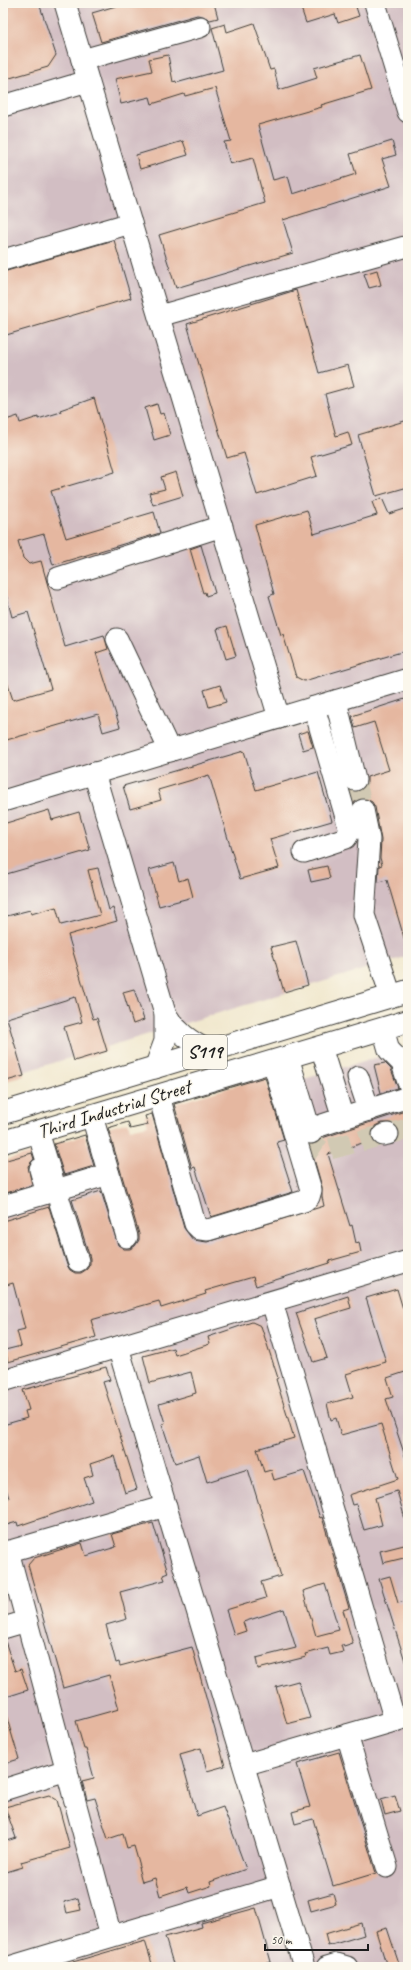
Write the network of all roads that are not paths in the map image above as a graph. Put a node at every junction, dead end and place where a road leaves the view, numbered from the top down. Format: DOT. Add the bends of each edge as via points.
graph roads {
  1 [pos="65,3"];
  2 [pos="375,3"];
  3 [pos="200,34"];
  4 [pos="86,72"];
  5 [pos="3,106"];
  6 [pos="408,112"];
  7 [pos="131,223"];
  8 [pos="408,246"];
  9 [pos="3,260"];
  10 [pos="159,316"];
  11 [pos="222,526"];
  12 [pos="58,578"];
  13 [pos="117,639"];
  14 [pos="408,679"];
  15 [pos="336,701"];
  16 [pos="314,707"];
  17 [pos="279,718"];
  18 [pos="170,751"];
  19 [pos="94,773"];
  20 [pos="355,780"];
  21 [pos="3,801"];
  22 [pos="363,810"];
  23 [pos="304,852"];
  24 [pos="400,994"];
  25 [pos="165,1013"];
  26 [pos="400,1025"];
  27 [pos="321,1047"];
  28 [pos="209,1051"];
  29 [pos="281,1059"];
  30 [pos="155,1068"];
  31 [pos="358,1077"];
  32 [pos="408,1082"];
  33 [pos="159,1096"];
  34 [pos="408,1097"];
  35 [pos="369,1110"];
  36 [pos="3,1114"];
  37 [pos="92,1116"];
  38 [pos="343,1118"];
  39 [pos="33,1133"];
  40 [pos="3,1142"];
  41 [pos="109,1174"];
  42 [pos="56,1190"];
  43 [pos="3,1206"];
  44 [pos="127,1237"];
  45 [pos="78,1261"];
  46 [pos="408,1261"];
  47 [pos="272,1302"];
  48 [pos="118,1347"];
  49 [pos="3,1381"];
  50 [pos="166,1506"];
  51 [pos="6,1552"];
  52 [pos="27,1621"];
  53 [pos="3,1628"];
  54 [pos="402,1719"];
  55 [pos="347,1735"];
  56 [pos="244,1765"];
  57 [pos="67,1770"];
  58 [pos="3,1790"];
  59 [pos="387,1867"];
  60 [pos="280,1886"];
  61 [pos="111,1936"];
  62 [pos="9,1967"];
  63 [pos="304,1967"];
  64 [pos="327,1967"];
  65 [pos="347,1967"];
  1 -- 4 [label="street"];
  2 -- 6 [label="street"];
  3 -- 4 [label="street"];
  4 -- 5 [label="street"];
  4 -- 7 [label="street"];
  7 -- 9 [label="street"];
  7 -- 10 [label="street"];
  8 -- 10 [label="street"];
  10 -- 11 [label="street"];
  11 -- 12 [label="street"];
  11 -- 17 [label="street"];
  13 -- 18 [label="street"];
  14 -- 15 [label="street"];
  15 -- 16 [label="street"];
  15 -- 20 [label="street"];
  16 -- 17 [label="street"];
  16 -- 23 [label="street" via="350,831 346,838"];
  17 -- 18 [label="street"];
  18 -- 19 [label="street"];
  19 -- 21 [label="street"];
  19 -- 25 [label="street"];
  22 -- 24 [label="street" via="369,839 364,915"];
  24 -- 28 [label="main road, Third Industrial Street / S119"];
  25 -- 28 [label="street" via="178,1032"];
  25 -- 30 [label="street" via="165,1041"];
  26 -- 27 [label="main road, Third Industrial Street / S119"];
  26 -- 32 [label="street" via="389,1050 402,1063"];
  27 -- 29 [label="main road, Third Industrial Street / S119"];
  27 -- 38 [label="street"];
  28 -- 30 [label="main road, Third Industrial Street / S119"];
  29 -- 33 [label="main road, Third Industrial Street / S119"];
  29 -- 33 [label="street" via="311,1193 304,1201 215,1228 204,1230 195,1224"];
  29 -- 38 [label="street" via="311,1131"];
  30 -- 36 [label="main road, Third Industrial Street / S119"];
  31 -- 35 [label="street"];
  33 -- 37 [label="main road, Third Industrial Street / S119"];
  34 -- 35 [label="street"];
  35 -- 38 [label="street"];
  37 -- 39 [label="main road, Third Industrial Street / S119"];
  37 -- 41 [label="street"];
  39 -- 40 [label="main road, Third Industrial Street / S119"];
  39 -- 42 [label="street"];
  39 -- 43 [label="street" via="46,1192"];
  41 -- 42 [label="street"];
  41 -- 44 [label="street"];
  42 -- 45 [label="street"];
  46 -- 47 [label="street"];
  47 -- 48 [label="street"];
  47 -- 54 [label="street"];
  48 -- 49 [label="street"];
  48 -- 50 [label="street"];
  50 -- 51 [label="street"];
  50 -- 56 [label="street"];
  51 -- 52 [label="street"];
  52 -- 53 [label="street"];
  52 -- 57 [label="street"];
  54 -- 55 [label="street"];
  55 -- 56 [label="street"];
  55 -- 59 [label="street"];
  56 -- 60 [label="street"];
  57 -- 58 [label="street"];
  57 -- 61 [label="street"];
  60 -- 61 [label="street"];
  60 -- 63 [label="street"];
  61 -- 62 [label="street"];
  64 -- 65 [label="street" via="341,1964"];
}
